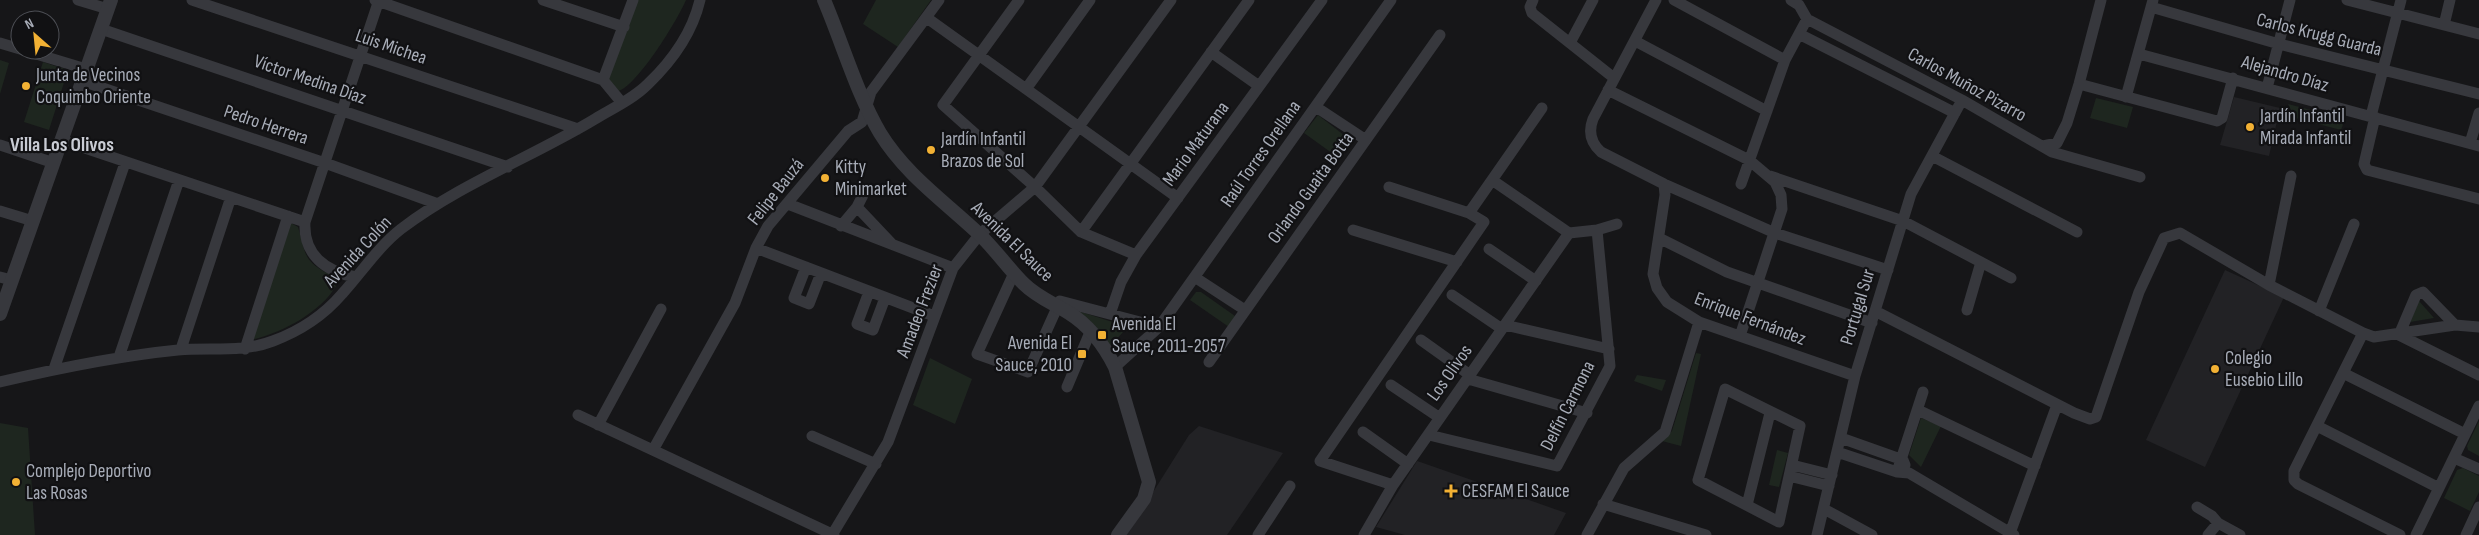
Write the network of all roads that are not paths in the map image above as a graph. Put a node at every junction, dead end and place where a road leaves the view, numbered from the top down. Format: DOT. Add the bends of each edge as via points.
graph roads {
  1 [pos="78,0"];
  2 [pos="192,0"];
  3 [pos="378,0"];
  4 [pos="543,0"];
  5 [pos="633,0"];
  6 [pos="700,0"];
  7 [pos="824,0"];
  8 [pos="939,0"];
  9 [pos="1018,0"];
  10 [pos="1090,0"];
  11 [pos="1171,0"];
  12 [pos="1249,0"];
  13 [pos="1322,0"];
  14 [pos="1391,0"];
  15 [pos="1533,0"];
  16 [pos="1593,0"];
  17 [pos="1656,0"];
  18 [pos="1674,0"];
  19 [pos="1790,0"];
  20 [pos="2101,0"];
  21 [pos="2290,0"];
  22 [pos="2348,0"];
  23 [pos="2401,0"];
  24 [pos="2450,0"];
  25 [pos="2152,4"];
  26 [pos="109,5"];
  27 [pos="2397,13"];
  28 [pos="927,18"];
  29 [pos="1807,19"];
  30 [pos="2444,25"];
  31 [pos="624,27"];
  32 [pos="100,29"];
  33 [pos="1799,34"];
  34 [pos="2479,34"];
  35 [pos="1440,35"];
  36 [pos="1634,41"];
  37 [pos="1570,43"];
  38 [pos="2278,44"];
  39 [pos="1211,52"];
  40 [pos="2139,54"];
  41 [pos="361,55"];
  42 [pos="980,56"];
  43 [pos="46,60"];
  44 [pos="1785,60"];
  45 [pos="2383,69"];
  46 [pos="84,75"];
  47 [pos="1614,78"];
  48 [pos="2233,78"];
  49 [pos="603,80"];
  50 [pos="2079,84"];
  51 [pos="1260,86"];
  52 [pos="2266,88"];
  53 [pos="1026,89"];
  54 [pos="1608,90"];
  55 [pos="2479,94"];
  56 [pos="2126,97"];
  57 [pos="1962,100"];
  58 [pos="622,103"];
  59 [pos="1316,107"];
  60 [pos="1542,108"];
  61 [pos="868,109"];
  62 [pos="343,110"];
  63 [pos="1767,111"];
  64 [pos="1955,113"];
  65 [pos="2479,113"];
  66 [pos="2373,117"];
  67 [pos="1079,126"];
  68 [pos="578,129"];
  69 [pos="61,140"];
  70 [pos="1366,140"];
  71 [pos="0,145"];
  72 [pos="2475,145"];
  73 [pos="2043,146"];
  74 [pos="1932,156"];
  75 [pos="1749,160"];
  76 [pos="54,162"];
  77 [pos="125,163"];
  78 [pos="325,163"];
  79 [pos="1131,164"];
  80 [pos="508,167"];
  81 [pos="1770,176"];
  82 [pos="2291,176"];
  83 [pos="2140,177"];
  84 [pos="179,180"];
  85 [pos="1492,180"];
  86 [pos="1664,184"];
  87 [pos="1741,184"];
  88 [pos="1035,187"];
  89 [pos="1389,188"];
  90 [pos="863,194"];
  91 [pos="231,197"];
  92 [pos="1178,198"];
  93 [pos="2479,198"];
  94 [pos="438,204"];
  95 [pos="788,204"];
  96 [pos="857,207"];
  97 [pos="0,211"];
  98 [pos="1470,213"];
  99 [pos="288,216"];
  100 [pos="33,221"];
  101 [pos="1902,221"];
  102 [pos="305,222"];
  103 [pos="1617,224"];
  104 [pos="2354,224"];
  105 [pos="841,226"];
  106 [pos="1353,230"];
  107 [pos="1596,230"];
  108 [pos="1081,232"];
  109 [pos="2077,232"];
  110 [pos="1569,233"];
  111 [pos="1775,233"];
  112 [pos="980,234"];
  113 [pos="1659,238"];
  114 [pos="894,247"];
  115 [pos="756,248"];
  116 [pos="1489,249"];
  117 [pos="1136,255"];
  118 [pos="1458,262"];
  119 [pos="1981,262"];
  120 [pos="806,267"];
  121 [pos="953,268"];
  122 [pos="1888,270"];
  123 [pos="821,273"];
  124 [pos="1014,273"];
  125 [pos="356,277"];
  126 [pos="6,278"];
  127 [pos="1196,278"];
  128 [pos="2011,278"];
  129 [pos="1536,281"];
  130 [pos="1758,283"];
  131 [pos="2269,285"];
  132 [pos="869,292"];
  133 [pos="1452,295"];
  134 [pos="885,298"];
  135 [pos="1057,306"];
  136 [pos="661,309"];
  137 [pos="1245,310"];
  138 [pos="1967,310"];
  139 [pos="2319,311"];
  140 [pos="0,314"];
  141 [pos="1110,314"];
  142 [pos="934,316"];
  143 [pos="1873,317"];
  144 [pos="1699,322"];
  145 [pos="2455,325"];
  146 [pos="1504,327"];
  147 [pos="1159,328"];
  148 [pos="2479,328"];
  149 [pos="1090,330"];
  150 [pos="2363,333"];
  151 [pos="2399,334"];
  152 [pos="1740,336"];
  153 [pos="1421,340"];
  154 [pos="245,349"];
  155 [pos="1609,349"];
  156 [pos="181,350"];
  157 [pos="120,358"];
  158 [pos="1209,362"];
  159 [pos="1115,366"];
  160 [pos="54,370"];
  161 [pos="2343,373"];
  162 [pos="2479,375"];
  163 [pos="1855,376"];
  164 [pos="1469,377"];
  165 [pos="0,382"];
  166 [pos="1391,385"];
  167 [pos="1067,387"];
  168 [pos="1923,392"];
  169 [pos="2057,404"];
  170 [pos="2479,406"];
  171 [pos="1918,410"];
  172 [pos="1587,413"];
  173 [pos="1770,413"];
  174 [pos="578,415"];
  175 [pos="1440,418"];
  176 [pos="598,425"];
  177 [pos="2317,426"];
  178 [pos="1363,432"];
  179 [pos="2465,434"];
  180 [pos="1428,435"];
  181 [pos="812,436"];
  182 [pos="1841,438"];
  183 [pos="653,450"];
  184 [pos="1837,452"];
  185 [pos="2454,458"];
  186 [pos="1903,460"];
  187 [pos="876,464"];
  188 [pos="1408,464"];
  189 [pos="2035,466"];
  190 [pos="2479,469"];
  191 [pos="1790,470"];
  192 [pos="1897,472"];
  193 [pos="1909,473"];
  194 [pos="1830,481"];
  195 [pos="1393,485"];
  196 [pos="1290,486"];
  197 [pos="2439,488"];
  198 [pos="1603,504"];
  199 [pos="1747,505"];
  200 [pos="2198,507"];
  201 [pos="2479,508"];
  202 [pos="1824,509"];
  203 [pos="2218,523"];
  204 [pos="1993,524"];
  205 [pos="2012,534"];
  206 [pos="832,535"];
  207 [pos="1118,535"];
  208 [pos="1258,535"];
  209 [pos="1364,535"];
  210 [pos="1587,535"];
  211 [pos="1706,535"];
  212 [pos="1817,535"];
  213 [pos="1872,535"];
  214 [pos="1987,535"];
  215 [pos="2208,535"];
  216 [pos="2240,535"];
  217 [pos="2400,535"];
  218 [pos="2416,535"];
  219 [pos="2466,535"];
  1 -- 26 [label="street"];
  2 -- 41 [label="street, Luis Michea"];
  3 -- 41 [label="street"];
  3 -- 49 [label="street"];
  4 -- 31 [label="street"];
  5 -- 31 [label="street"];
  6 -- 58 [label="street, Avenida Colón" via="692,26 678,50 647,85"];
  7 -- 61 [label="street, Avenida El Sauce"];
  8 -- 28 [label="street, Felipe Bauzá"];
  9 -- 42 [label="street"];
  10 -- 53 [label="street"];
  11 -- 67 [label="street, Amadeo Frezier"];
  12 -- 39 [label="street"];
  13 -- 51 [label="street, Mario Maturana"];
  14 -- 59 [label="street, Raúl Torres Orellana"];
  15 -- 37 [label="street" via="1532,13"];
  16 -- 37 [label="street"];
  17 -- 36 [label="street"];
  18 -- 44 [label="street"];
  19 -- 29 [label="street, Carlos Muñoz Pizarro" via="1799,5"];
  20 -- 50 [label="street"];
  21 -- 38 [label="street"];
  22 -- 27 [label="street"];
  23 -- 27 [label="street"];
  24 -- 30 [label="street"];
  25 -- 38 [label="street, Carlos Krugg Guarda"];
  25 -- 40 [label="street"];
  26 -- 32 [label="street"];
  27 -- 30 [label="street"];
  27 -- 45 [label="street"];
  28 -- 42 [label="street"];
  28 -- 61 [label="street, Felipe Bauzá" via="871,92"];
  29 -- 33 [label="street"];
  29 -- 57 [label="street, Carlos Muñoz Pizarro"];
  30 -- 34 [label="street"];
  31 -- 49 [label="street"];
  32 -- 46 [label="street"];
  32 -- 62 [label="street, Víctor Medina Díaz"];
  33 -- 44 [label="street"];
  33 -- 64 [label="street, Carlos Muñoz Pizarro"];
  35 -- 70 [label="street, Orlando Guaita Botta"];
  36 -- 47 [label="street"];
  36 -- 63 [label="street"];
  37 -- 47 [label="street"];
  38 -- 45 [label="street, Carlos Krugg Guarda"];
  38 -- 52 [label="street"];
  39 -- 51 [label="street"];
  39 -- 79 [label="street"];
  40 -- 48 [label="street, Alejandro Díaz"];
  40 -- 56 [label="street"];
  41 -- 62 [label="street"];
  41 -- 68 [label="street, Luis Michea"];
  42 -- 53 [label="street"];
  42 -- 88 [label="street" via="943,105"];
  43 -- 46 [label="street"];
  44 -- 63 [label="street"];
  45 -- 55 [label="street, Carlos Krugg Guarda"];
  45 -- 66 [label="street"];
  46 -- 69 [label="street"];
  46 -- 78 [label="street, Pedro Herrera"];
  47 -- 54 [label="street"];
  48 -- 52 [label="street, Alejandro Díaz"];
  48 -- 56 [label="street" via="2222,118 2217,122"];
  49 -- 58 [label="street"];
  50 -- 56 [label="street"];
  50 -- 73 [label="street" via="2057,143"];
  51 -- 92 [label="street, Mario Maturana"];
  52 -- 66 [label="street, Alejandro Díaz"];
  53 -- 67 [label="street"];
  54 -- 75 [label="street"];
  54 -- 86 [label="street" via="1591,124 1594,144 1601,152"];
  57 -- 64 [label="street, Portugal Sur"];
  57 -- 73 [label="street, Carlos Muñoz Pizarro"];
  58 -- 68 [label="street, Avenida Colón"];
  59 -- 70 [label="street"];
  59 -- 127 [label="street, Raúl Torres Orellana"];
  60 -- 85 [label="street"];
  61 -- 95 [label="street, Felipe Bauzá" via="862,122 848,131"];
  61 -- 112 [label="street, Avenida El Sauce" via="885,140 907,168"];
  62 -- 78 [label="street"];
  62 -- 80 [label="street, Víctor Medina Díaz"];
  63 -- 75 [label="street"];
  64 -- 74 [label="street, Portugal Sur"];
  65 -- 72 [label="street"];
  66 -- 72 [label="street, Alejandro Díaz"];
  66 -- 93 [label="street" via="2364,164 2367,170"];
  67 -- 79 [label="street"];
  67 -- 88 [label="street, Amadeo Frezier"];
  68 -- 80 [label="street, Avenida Colón"];
  69 -- 76 [label="street"];
  69 -- 77 [label="street"];
  70 -- 137 [label="street, Orlando Guaita Botta"];
  71 -- 76 [label="street"];
  73 -- 83 [label="street, Carlos Muñoz Pizarro" via="2052,152"];
  74 -- 101 [label="street, Portugal Sur" via="1911,194"];
  74 -- 109 [label="street"];
  75 -- 81 [label="street"];
  75 -- 87 [label="street"];
  76 -- 100 [label="street"];
  77 -- 84 [label="street"];
  77 -- 160 [label="street"];
  78 -- 94 [label="street, Pedro Herrera"];
  78 -- 102 [label="street"];
  79 -- 92 [label="street"];
  79 -- 108 [label="street"];
  80 -- 94 [label="street, Avenida Colón"];
  81 -- 101 [label="street"];
  81 -- 111 [label="street" via="1779,188 1782,202"];
  82 -- 131 [label="street"];
  84 -- 91 [label="street"];
  84 -- 157 [label="street"];
  85 -- 98 [label="street"];
  85 -- 110 [label="street"];
  86 -- 111 [label="street"];
  86 -- 113 [label="street, Enrique Fernández"];
  88 -- 108 [label="street"];
  88 -- 112 [label="street, Amadeo Frezier"];
  89 -- 98 [label="street"];
  90 -- 96 [label="street"];
  91 -- 99 [label="street"];
  91 -- 156 [label="street"];
  92 -- 117 [label="street, Mario Maturana"];
  94 -- 125 [label="street, Avenida Colón" via="390,238"];
  95 -- 105 [label="street"];
  95 -- 115 [label="street, Felipe Bauzá" via="768,226"];
  96 -- 105 [label="street"];
  96 -- 114 [label="street"];
  97 -- 100 [label="street"];
  98 -- 118 [label="street" via="1484,222"];
  99 -- 102 [label="street"];
  99 -- 154 [label="street"];
  100 -- 126 [label="street"];
  101 -- 119 [label="street"];
  101 -- 122 [label="street, Portugal Sur"];
  102 -- 125 [label="street" via="306,240 316,260 333,271"];
  103 -- 107 [label="street"];
  104 -- 139 [label="street"];
  105 -- 114 [label="street"];
  106 -- 118 [label="street"];
  107 -- 110 [label="street"];
  107 -- 155 [label="street, Delfín Carmona"];
  108 -- 117 [label="street"];
  110 -- 129 [label="street, Los Olivos"];
  111 -- 122 [label="street"];
  111 -- 130 [label="street"];
  112 -- 121 [label="street, Amadeo Frezier"];
  112 -- 124 [label="street, Avenida El Sauce"];
  113 -- 130 [label="street" via="1727,272"];
  113 -- 144 [label="street, Enrique Fernández" via="1654,266 1657,288 1667,302"];
  114 -- 121 [label="street"];
  115 -- 120 [label="street"];
  115 -- 183 [label="street, Felipe Bauzá" via="735,303"];
  116 -- 129 [label="street"];
  117 -- 141 [label="street, Mario Maturana" via="1121,282"];
  118 -- 195 [label="street" via="1320,461"];
  119 -- 128 [label="street"];
  119 -- 138 [label="street"];
  120 -- 123 [label="street"];
  120 -- 123 [label="street" via="794,298 809,304"];
  121 -- 142 [label="street, Amadeo Frezier"];
  122 -- 143 [label="street, Portugal Sur"];
  123 -- 132 [label="street"];
  124 -- 135 [label="street, Avenida El Sauce" via="1033,292"];
  124 -- 135 [label="street" via="977,354 1028,372"];
  125 -- 154 [label="street, Avenida Colón" via="333,304 311,322 286,336"];
  126 -- 140 [label="street"];
  127 -- 137 [label="street"];
  127 -- 147 [label="street, Raúl Torres Orellana"];
  129 -- 146 [label="street, Los Olivos"];
  130 -- 143 [label="street"];
  130 -- 152 [label="street"];
  131 -- 139 [label="street"];
  131 -- 169 [label="street" via="2180,233 2164,238 2139,292 2096,417 2090,419"];
  132 -- 134 [label="street"];
  132 -- 134 [label="street" via="857,324 873,330"];
  133 -- 146 [label="street"];
  134 -- 142 [label="street"];
  135 -- 141 [label="street" via="1060,301"];
  135 -- 149 [label="street, Avenida El Sauce"];
  136 -- 176 [label="street"];
  137 -- 158 [label="street, Orlando Guaita Botta"];
  139 -- 150 [label="street"];
  141 -- 147 [label="street"];
  142 -- 187 [label="street, Amadeo Frezier" via="895,424"];
  143 -- 163 [label="street, Portugal Sur"];
  143 -- 169 [label="street"];
  144 -- 152 [label="street, Enrique Fernández"];
  144 -- 198 [label="street" via="1665,432 1624,468"];
  145 -- 148 [label="street"];
  145 -- 151 [label="street"];
  145 -- 151 [label="street" via="2423,292 2416,295"];
  146 -- 155 [label="street"];
  146 -- 164 [label="street, Los Olivos"];
  147 -- 159 [label="street, Raúl Torres Orellana"];
  149 -- 159 [label="street, Avenida El Sauce"];
  149 -- 167 [label="street"];
  150 -- 151 [label="street" via="2374,337"];
  150 -- 161 [label="street"];
  151 -- 162 [label="street"];
  152 -- 163 [label="street, Enrique Fernández"];
  153 -- 164 [label="street"];
  154 -- 156 [label="street, Avenida Colón"];
  155 -- 172 [label="street, Delfín Carmona" via="1610,366"];
  156 -- 157 [label="street, Avenida Colón"];
  157 -- 160 [label="street, Avenida Colón"];
  159 -- 207 [label="street, Avenida El Sauce" via="1149,482 1144,499"];
  160 -- 165 [label="street, Avenida Colón"];
  161 -- 177 [label="street"];
  161 -- 179 [label="street"];
  163 -- 182 [label="street, Portugal Sur"];
  164 -- 172 [label="street"];
  164 -- 175 [label="street, Los Olivos"];
  166 -- 175 [label="street"];
  168 -- 171 [label="street"];
  169 -- 189 [label="street"];
  170 -- 179 [label="street"];
  171 -- 186 [label="street"];
  171 -- 189 [label="street"];
  172 -- 180 [label="street, Delfín Carmona" via="1557,466"];
  173 -- 191 [label="street" via="1800,426"];
  173 -- 199 [label="street"];
  173 -- 199 [label="street" via="1725,389 1698,480"];
  174 -- 176 [label="street"];
  175 -- 180 [label="street, Los Olivos"];
  176 -- 183 [label="street"];
  177 -- 197 [label="street"];
  177 -- 217 [label="street" via="2294,471 2294,480"];
  178 -- 188 [label="street"];
  179 -- 185 [label="street"];
  180 -- 188 [label="street, Los Olivos"];
  181 -- 187 [label="street"];
  182 -- 184 [label="street, Portugal Sur"];
  182 -- 186 [label="street"];
  183 -- 206 [label="street"];
  184 -- 192 [label="street"];
  184 -- 194 [label="street, Portugal Sur"];
  185 -- 190 [label="street"];
  185 -- 197 [label="street"];
  186 -- 192 [label="street"];
  186 -- 193 [label="street"];
  187 -- 206 [label="street, Amadeo Frezier"];
  188 -- 195 [label="street, Los Olivos"];
  189 -- 205 [label="street"];
  191 -- 194 [label="street"];
  191 -- 199 [label="street" via="1779,522"];
  192 -- 193 [label="street"];
  193 -- 204 [label="street"];
  194 -- 202 [label="street, Portugal Sur"];
  195 -- 209 [label="street, Los Olivos"];
  196 -- 208 [label="street"];
  197 -- 218 [label="street"];
  198 -- 210 [label="street"];
  198 -- 211 [label="street"];
  200 -- 203 [label="street"];
  201 -- 219 [label="street"];
  202 -- 212 [label="street, Portugal Sur"];
  202 -- 213 [label="street"];
  203 -- 215 [label="street"];
  203 -- 216 [label="street"];
  204 -- 205 [label="street"];
  204 -- 214 [label="street"];
}
